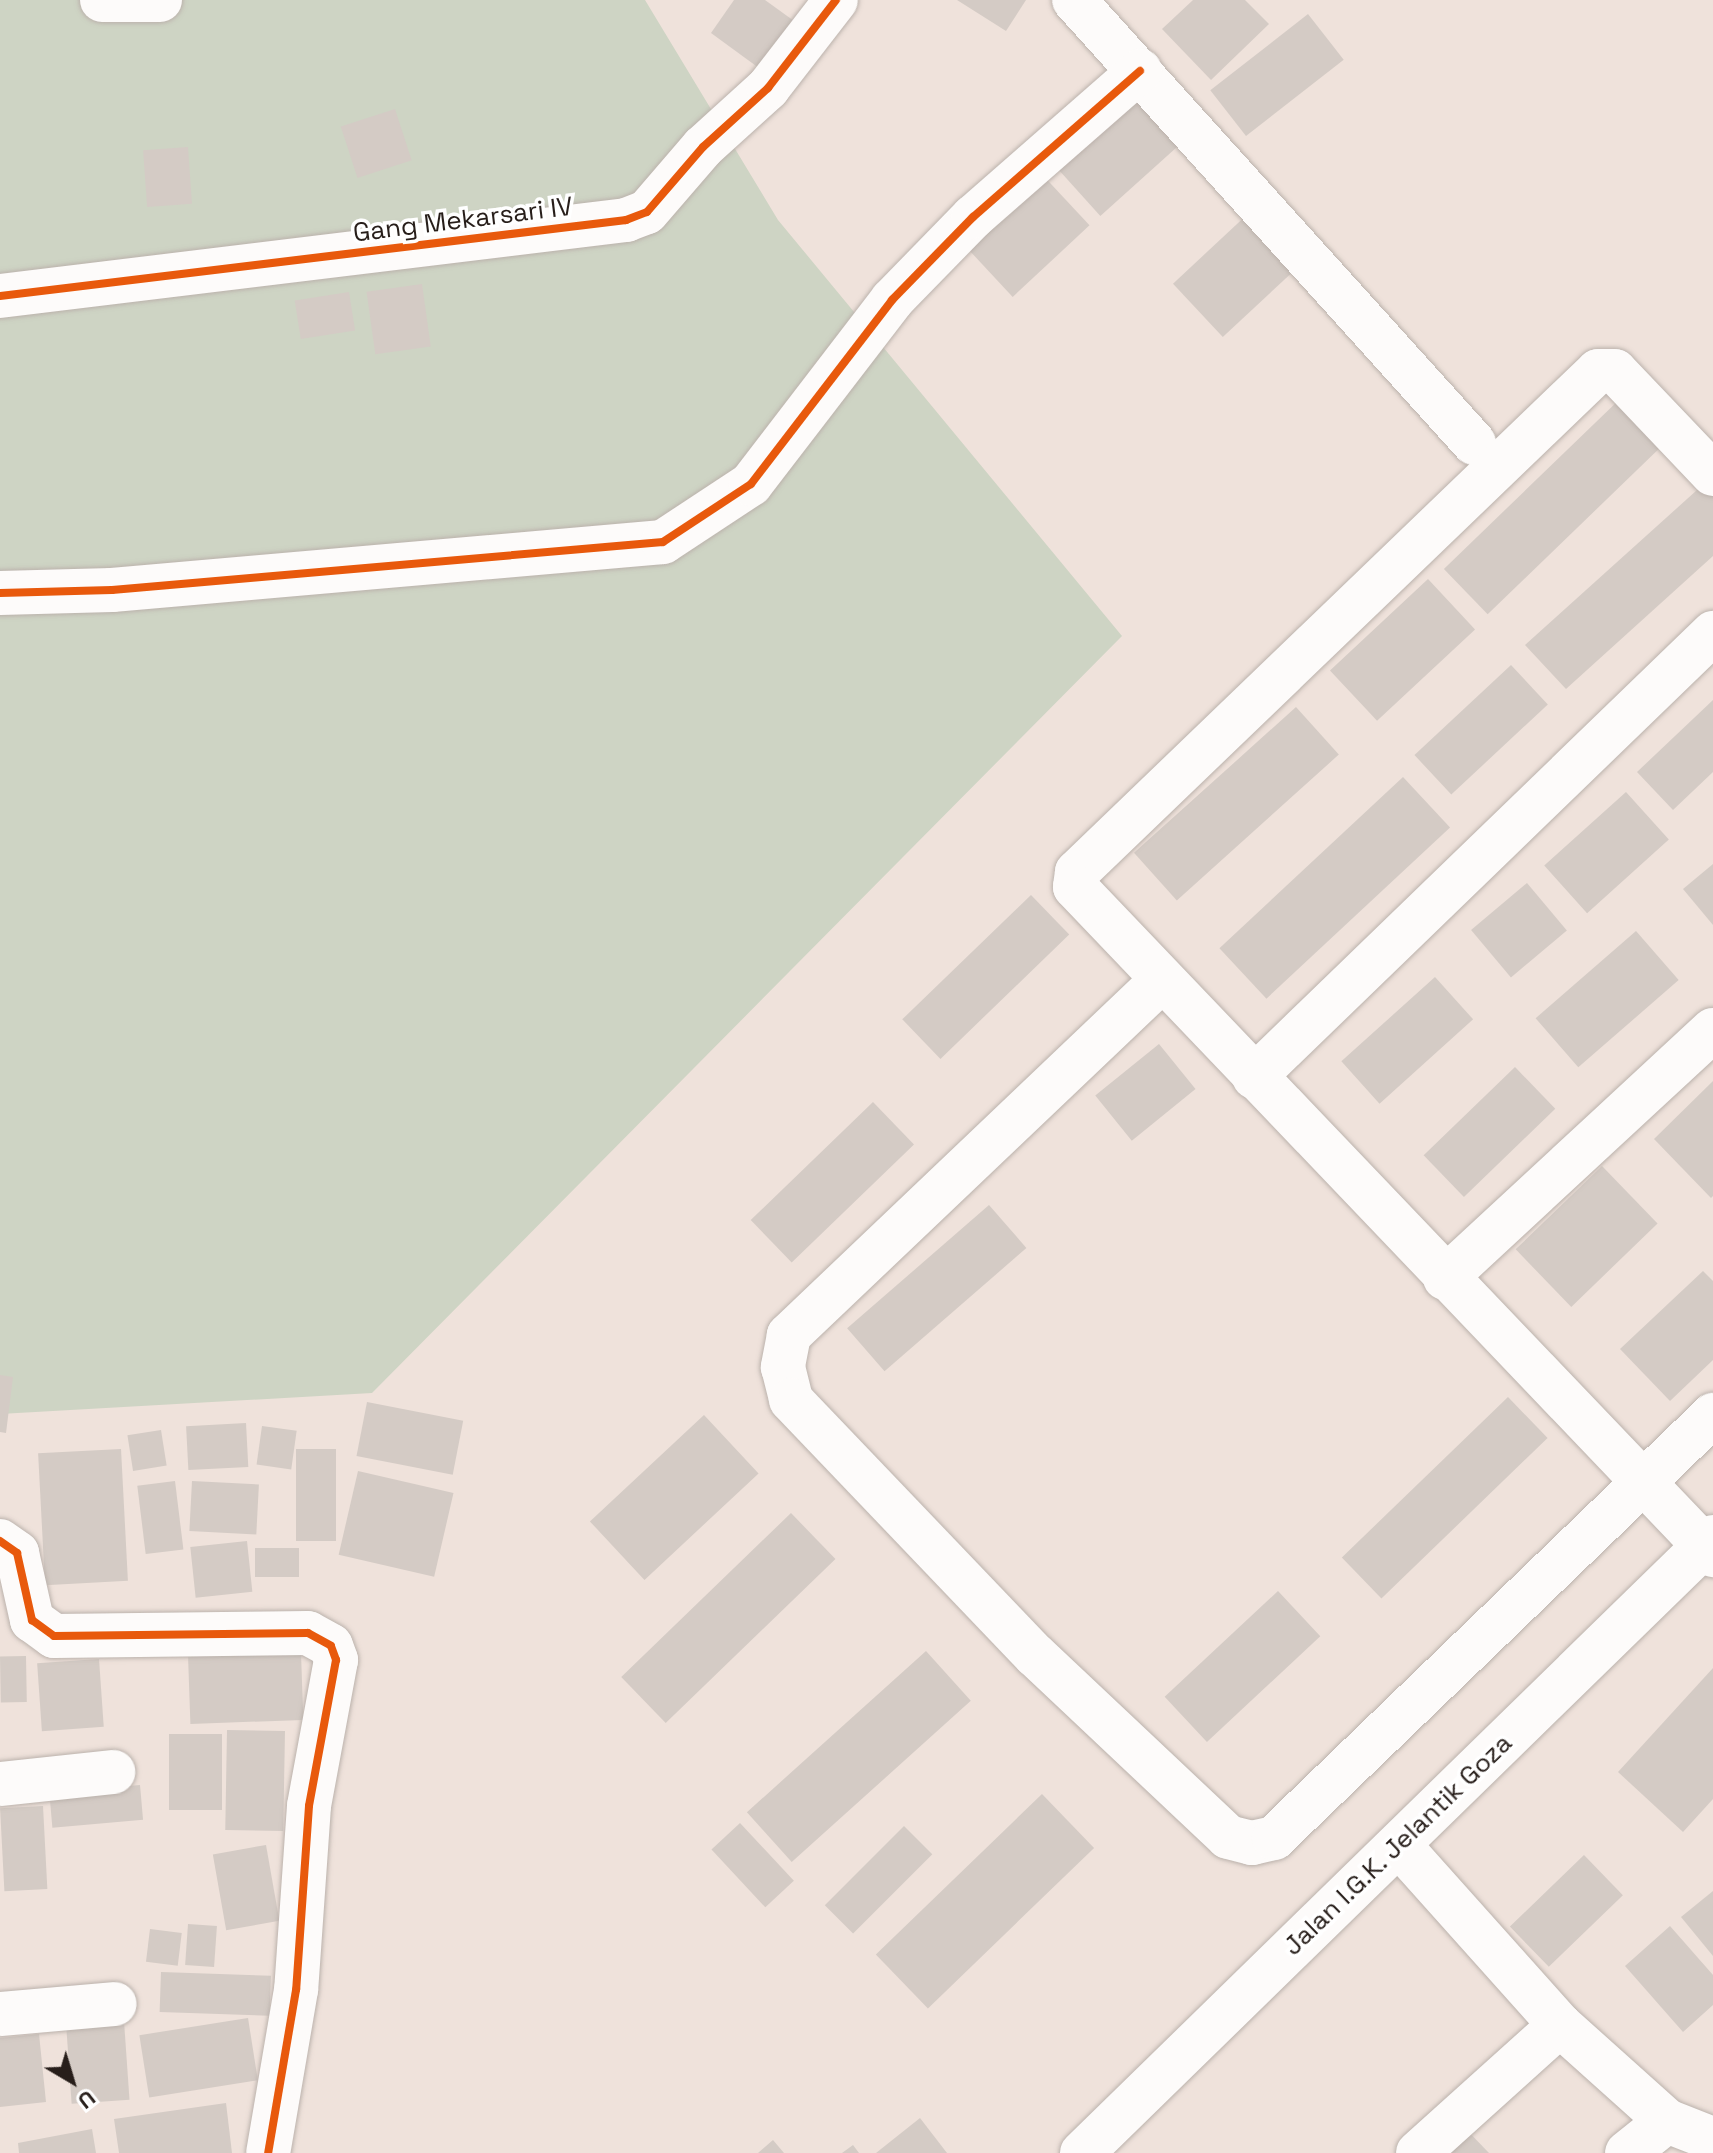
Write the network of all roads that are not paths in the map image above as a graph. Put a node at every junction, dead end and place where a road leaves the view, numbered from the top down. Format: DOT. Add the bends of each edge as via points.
graph roads {
  1 [pos="102,0"];
  2 [pos="160,0"];
  3 [pos="836,0"];
  4 [pos="1074,0"];
  5 [pos="1140,71"];
  6 [pos="0,296"];
  7 [pos="1474,443"];
  8 [pos="1713,474"];
  9 [pos="0,593"];
  10 [pos="1713,633"];
  11 [pos="1161,981"];
  12 [pos="1713,1030"];
  13 [pos="1254,1077"];
  14 [pos="1445,1278"];
  15 [pos="1713,1415"];
  16 [pos="1642,1484"];
  17 [pos="0,1541"];
  18 [pos="1710,1546"];
  19 [pos="113,1772"];
  20 [pos="0,1784"];
  21 [pos="1399,1845"];
  22 [pos="115,2004"];
  23 [pos="0,2014"];
  24 [pos="1560,2025"];
  25 [pos="1667,2121"];
  26 [pos="1713,2139"];
  27 [pos="268,2153"];
  28 [pos="1082,2153"];
  29 [pos="1418,2153"];
  30 [pos="1627,2153"];
  1 -- 2 [label="street"];
  3 -- 6 [label="street, Gang Mekarsari IV" via="768,88 703,147 647,212 626,220"];
  4 -- 5 [label="street"];
  5 -- 7 [label="street"];
  5 -- 9 [label="street" via="973,217 892,300 751,484 663,542"];
  8 -- 11 [label="street" via="1615,371 1598,371 1077,872 1082,900"];
  10 -- 13 [label="street"];
  11 -- 13 [label="street"];
  11 -- 16 [label="street" via="789,1335 783,1367 791,1400 1035,1655 1228,1837 1252,1843 1274,1838"];
  12 -- 14 [label="street"];
  13 -- 14 [label="street"];
  14 -- 16 [label="street"];
  15 -- 16 [label="street"];
  16 -- 18 [label="street"];
  17 -- 27 [label="street" via="17,1553 32,1620 54,1636 308,1633 331,1646 336,1660 309,1806 296,1990"];
  18 -- 21 [label="street, Jalan I.G.K. Jelantik Goza"];
  19 -- 20 [label="street"];
  21 -- 24 [label="street"];
  21 -- 28 [label="street, Jalan I.G.K. Jelantik Goza"];
  22 -- 23 [label="street"];
  24 -- 25 [label="street"];
  24 -- 29 [label="street"];
  25 -- 26 [label="street"];
  25 -- 30 [label="street"];
}
